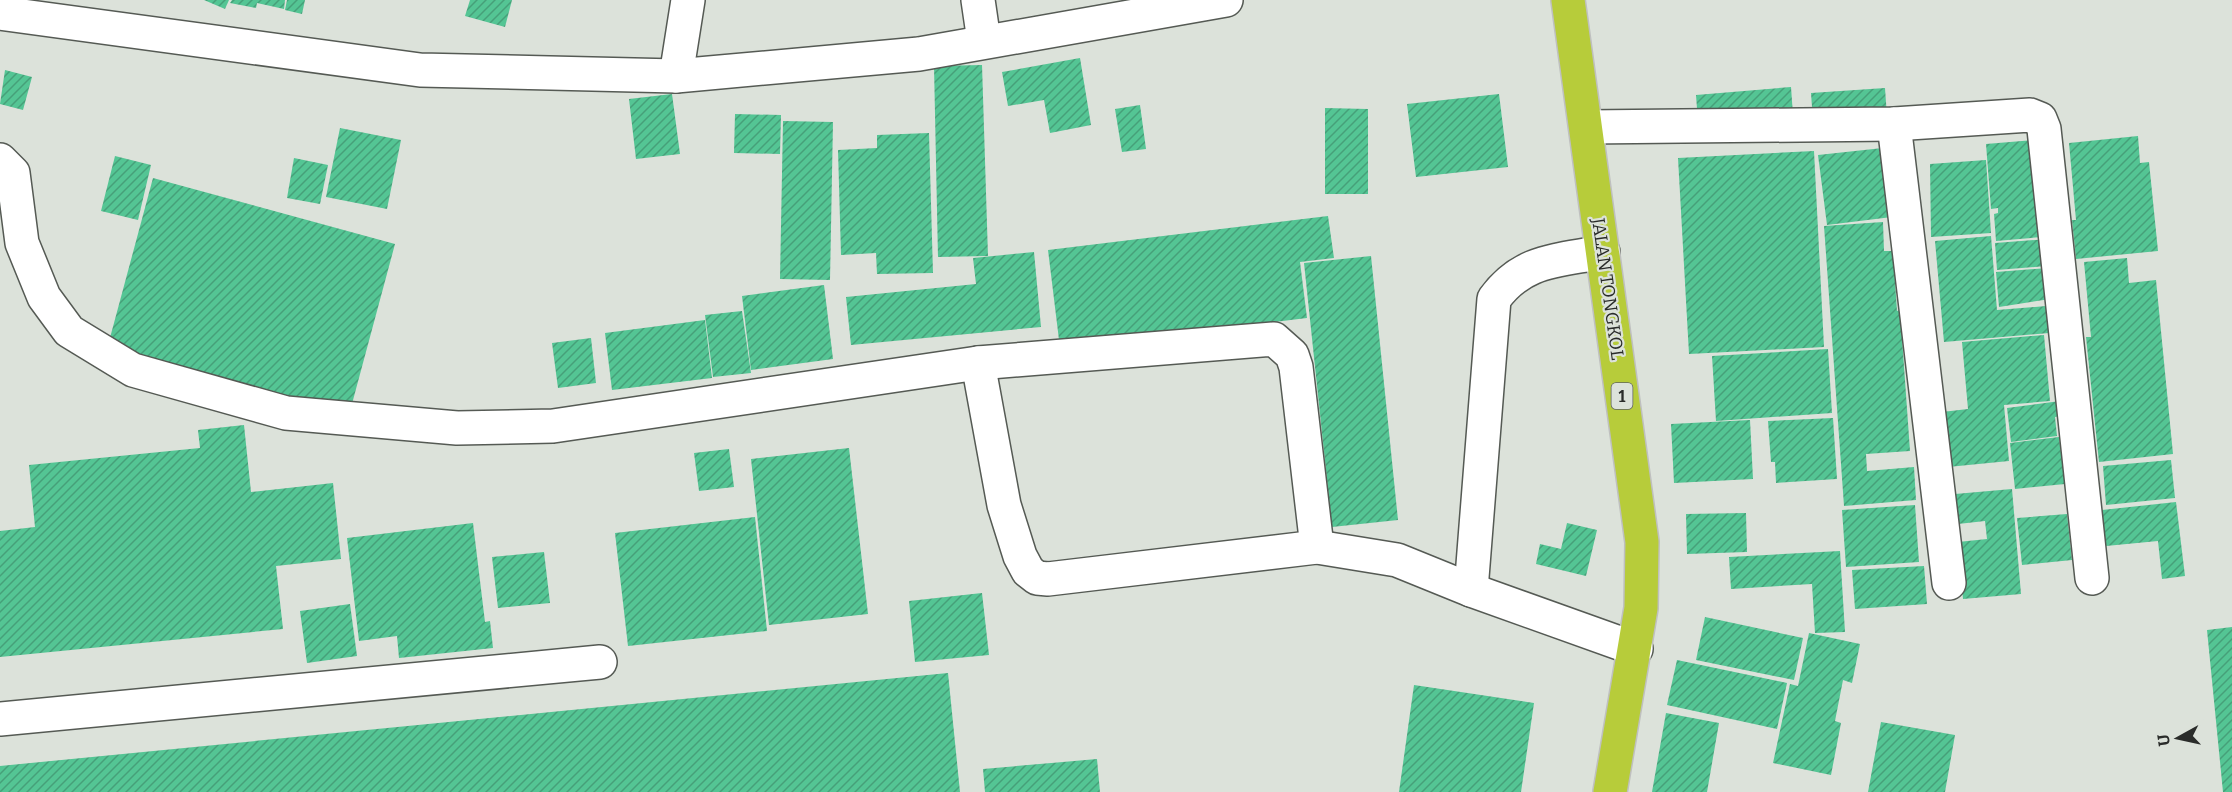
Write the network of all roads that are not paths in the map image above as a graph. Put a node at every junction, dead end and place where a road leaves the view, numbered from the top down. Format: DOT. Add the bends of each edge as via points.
graph roads {
  1 [pos="688,0"];
  2 [pos="978,0"];
  3 [pos="1226,0"];
  4 [pos="1568,0"];
  5 [pos="0,13"];
  6 [pos="984,41"];
  7 [pos="676,76"];
  8 [pos="1894,124"];
  9 [pos="1586,126"];
  10 [pos="0,160"];
  11 [pos="1603,252"];
  12 [pos="978,363"];
  13 [pos="1317,547"];
  14 [pos="2092,578"];
  15 [pos="1949,583"];
  16 [pos="1471,590"];
  17 [pos="1636,649"];
  18 [pos="600,662"];
  19 [pos="0,719"];
  20 [pos="1610,792"];
  1 -- 7 [label="street"];
  2 -- 6 [label="street"];
  3 -- 6 [label="street"];
  4 -- 9 [label="highway, JALAN TONGKOL / 1"];
  5 -- 7 [label="street" via="420,70"];
  6 -- 7 [label="street" via="919,54"];
  8 -- 9 [label="street"];
  8 -- 14 [label="street" via="2030,115 2040,119 2046,141"];
  8 -- 15 [label="street"];
  9 -- 11 [label="highway, JALAN TONGKOL / 1"];
  10 -- 12 [label="street" via="13,173 21,243 44,297 69,331 133,370 286,413 457,428 554,426"];
  11 -- 16 [label="street" via="1526,268 1507,281 1494,299"];
  11 -- 17 [label="highway, JALAN TONGKOL / 1" via="1642,542"];
  12 -- 13 [label="street" via="1005,505 1020,556 1037,578"];
  12 -- 13 [label="street" via="1274,339 1293,355 1296,367"];
  13 -- 16 [label="street" via="1397,560"];
  16 -- 17 [label="street"];
  17 -- 20 [label="highway, JALAN TONGKOL / 1"];
  18 -- 19 [label="street"];
}
